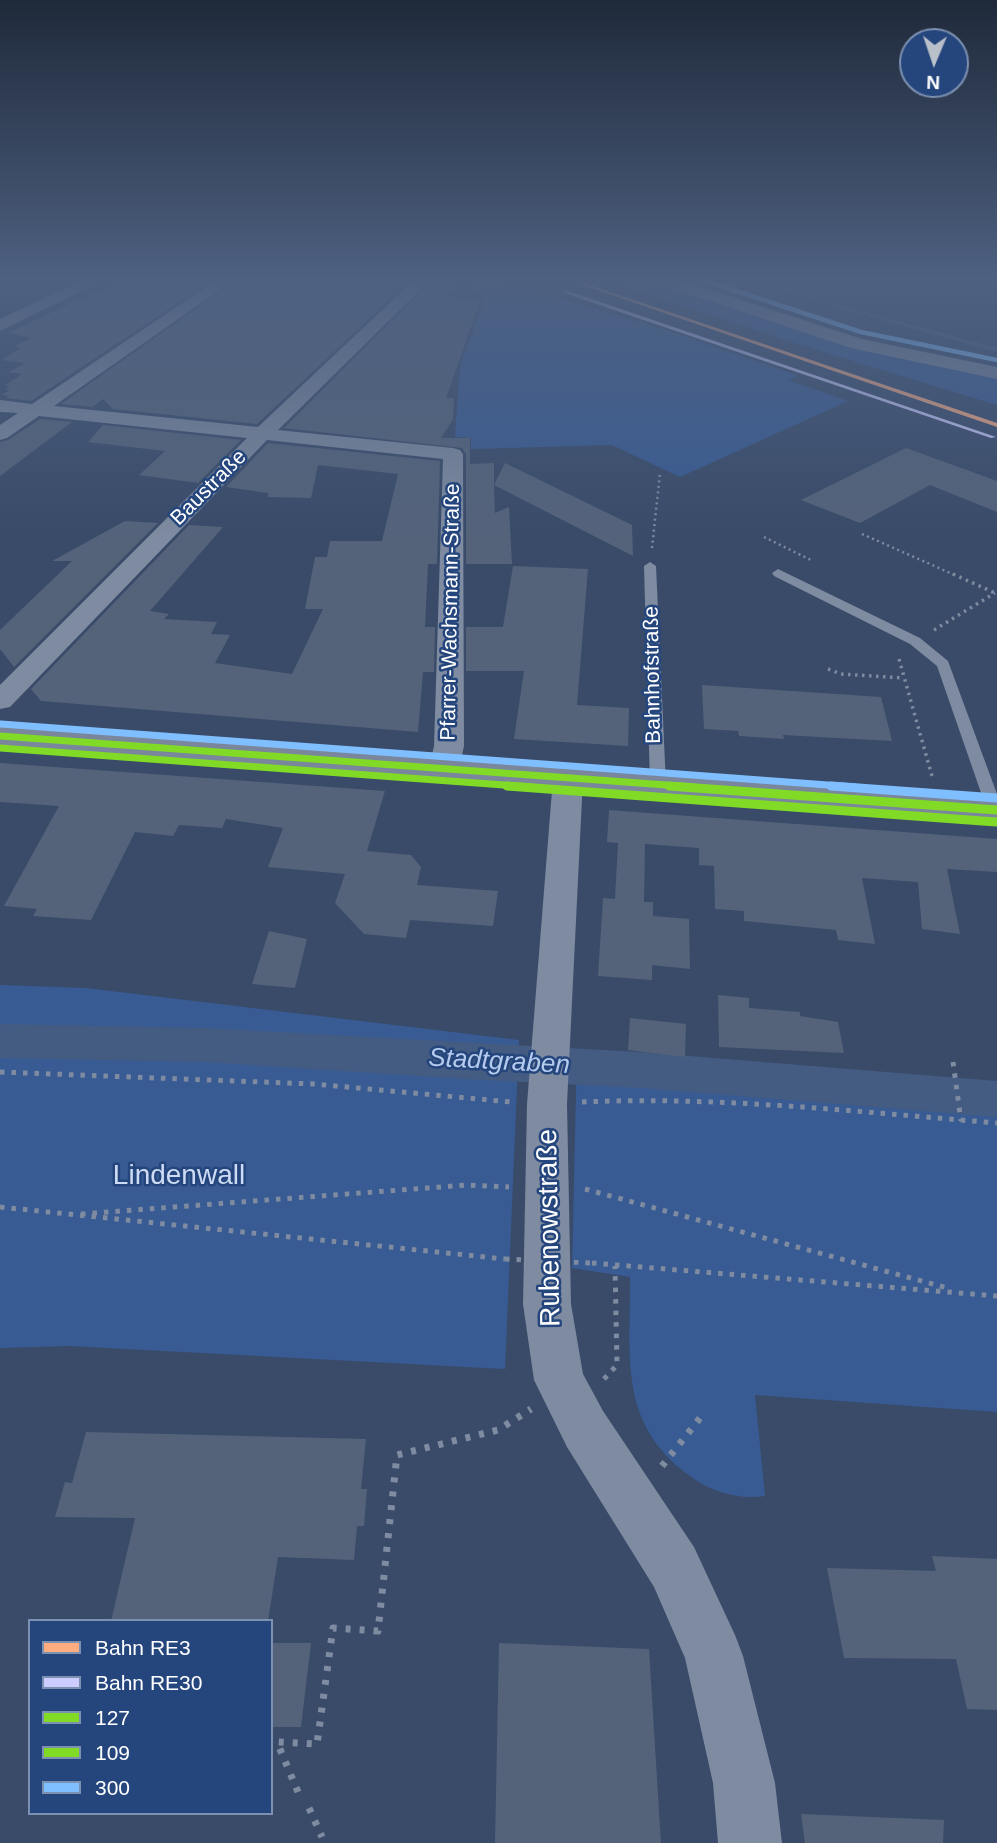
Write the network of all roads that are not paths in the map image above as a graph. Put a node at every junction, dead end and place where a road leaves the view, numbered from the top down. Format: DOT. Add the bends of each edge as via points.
graph roads {
  1 [pos="100,366"];
  2 [pos="333,366"];
  3 [pos="963,366"];
  4 [pos="997,373"];
  5 [pos="0,406"];
  6 [pos="35,410"];
  7 [pos="263,433"];
  8 [pos="0,434"];
  9 [pos="650,566"];
  10 [pos="778,573"];
  11 [pos="0,701"];
  12 [pos="0,736"];
  13 [pos="444,769"];
  14 [pos="568,778"];
  15 [pos="657,785"];
  16 [pos="996,810"];
  17 [pos="750,1843"];
  1 -- 6 [label="street"];
  2 -- 7 [label="street, Baustraße"];
  3 -- 4 [label="main road"];
  5 -- 6 [label="street"];
  6 -- 7 [label="street"];
  6 -- 8 [label="street"];
  7 -- 11 [label="street, Baustraße"];
  7 -- 13 [label="street, Pfarrer-Wachsmann-Straße" via="453,454 449,746"];
  9 -- 15 [label="lane, Bahnhofstraße"];
  10 -- 16 [label="lane" via="915,641 943,664"];
  12 -- 13 [label="main road"];
  13 -- 14 [label="main road"];
  14 -- 15 [label="main road"];
  14 -- 17 [label="street, Rubenowstraße" via="547,1100 547,1304 559,1380 585,1429 674,1567 714,1656 744,1783"];
  15 -- 16 [label="main road"];
}
